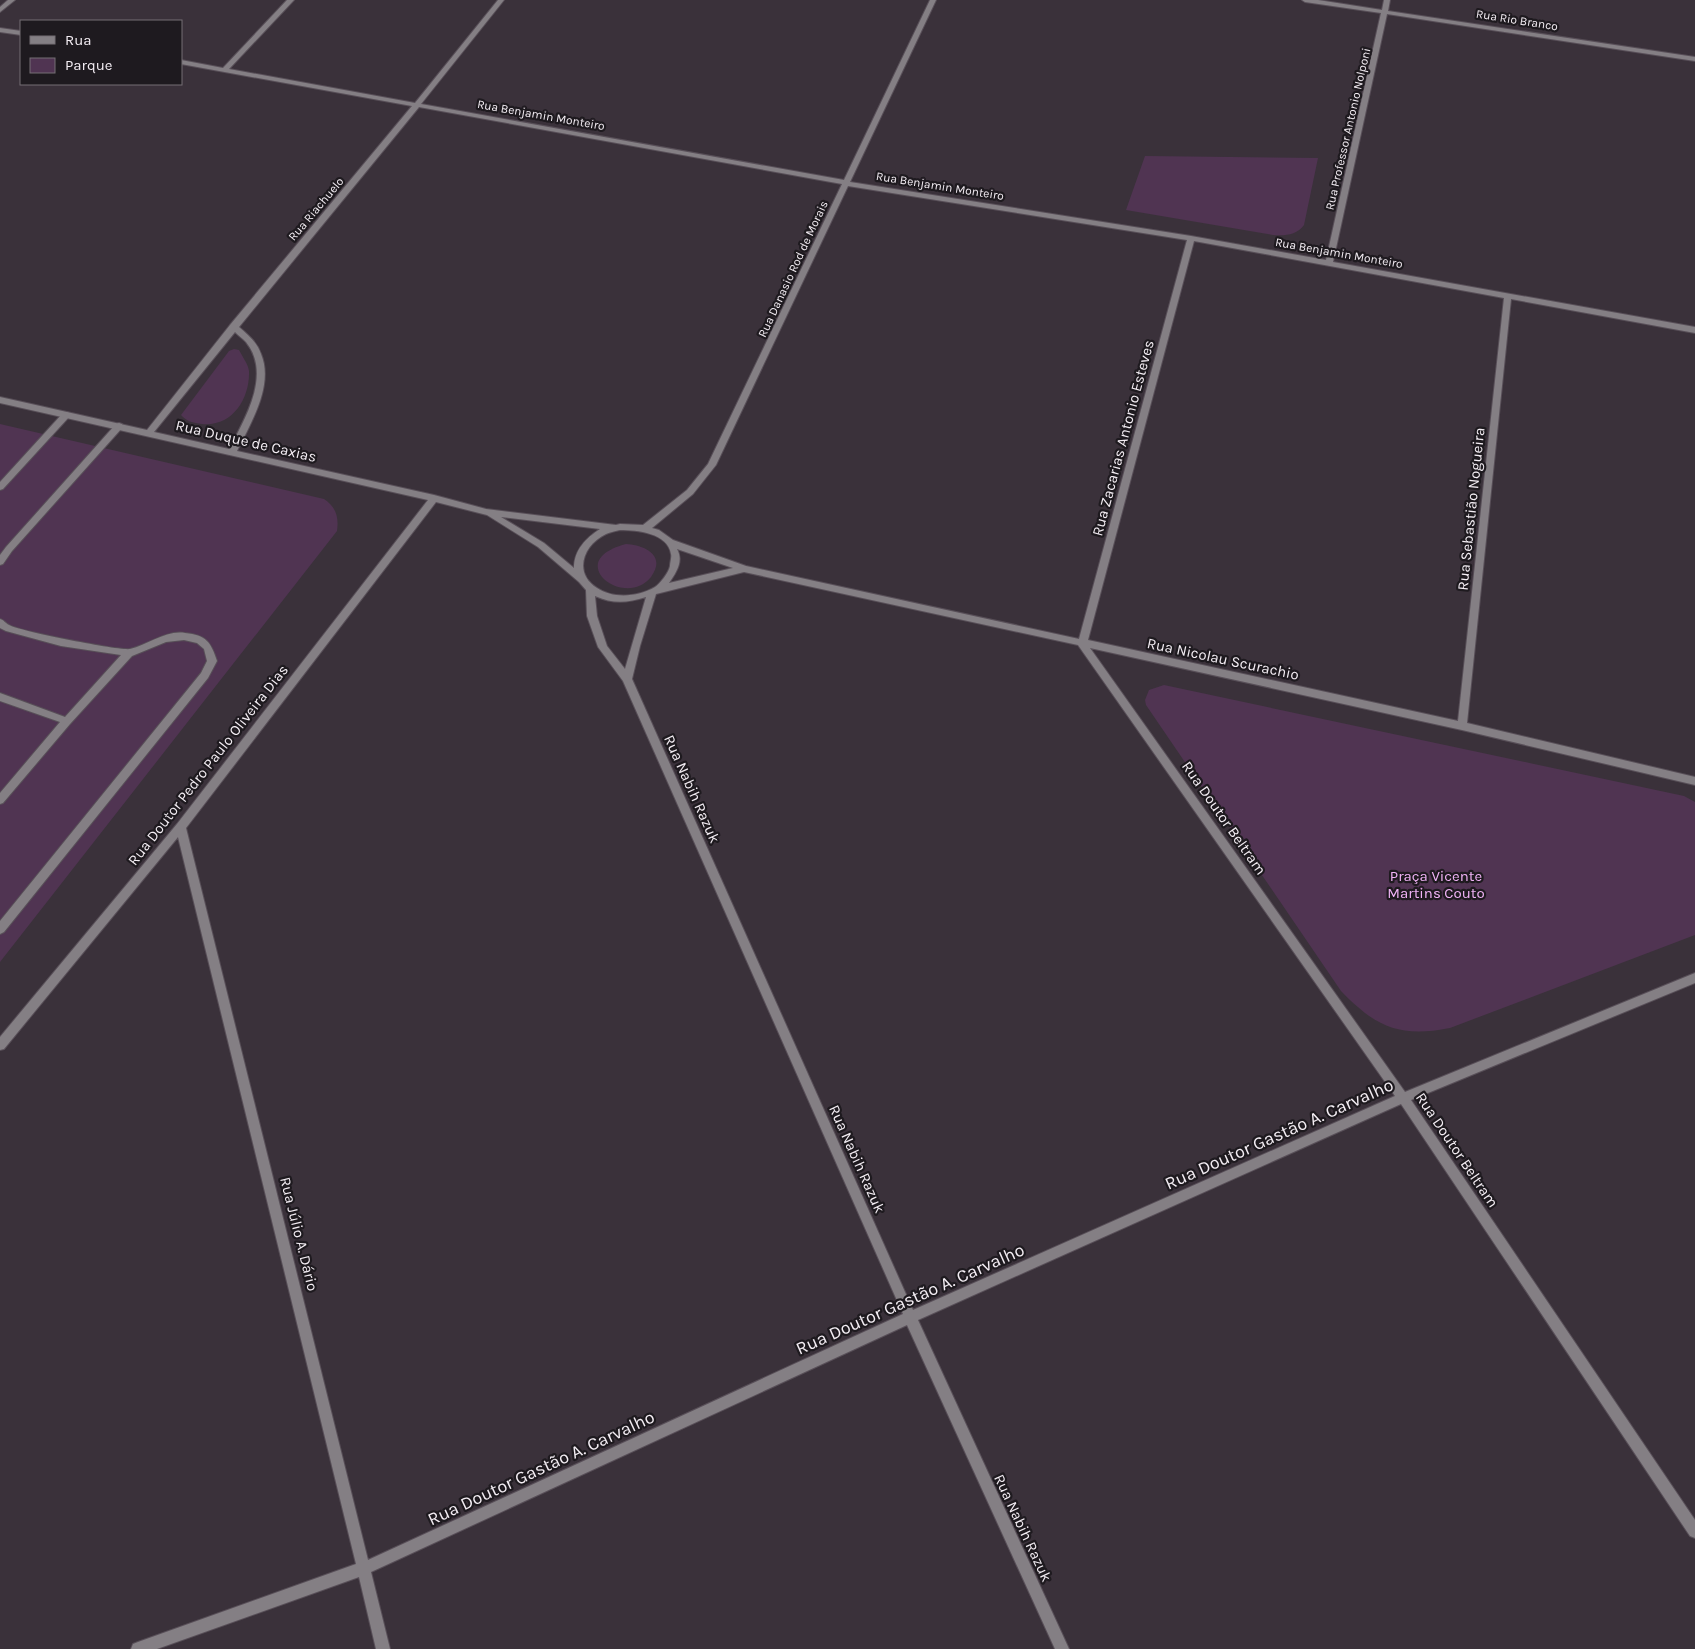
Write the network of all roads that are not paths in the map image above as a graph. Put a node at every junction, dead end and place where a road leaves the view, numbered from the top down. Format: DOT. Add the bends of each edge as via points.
graph roads {
  1 [pos="12,0"];
  2 [pos="291,0"];
  3 [pos="501,0"];
  4 [pos="933,0"];
  5 [pos="1305,0"];
  6 [pos="1388,0"];
  7 [pos="0,10"];
  8 [pos="1385,12"];
  9 [pos="0,30"];
  10 [pos="20,34"];
  11 [pos="1695,59"];
  12 [pos="182,62"];
  13 [pos="224,70"];
  14 [pos="419,104"];
  15 [pos="846,183"];
  16 [pos="1191,238"];
  17 [pos="1329,263"];
  18 [pos="1508,295"];
  19 [pos="233,328"];
  20 [pos="1695,330"];
  21 [pos="0,400"];
  22 [pos="66,415"];
  23 [pos="119,426"];
  24 [pos="149,433"];
  25 [pos="232,452"];
  26 [pos="0,487"];
  27 [pos="434,498"];
  28 [pos="486,512"];
  29 [pos="615,528"];
  30 [pos="646,528"];
  31 [pos="671,543"];
  32 [pos="0,562"];
  33 [pos="745,569"];
  34 [pos="582,581"];
  35 [pos="590,588"];
  36 [pos="656,591"];
  37 [pos="0,622"];
  38 [pos="1082,644"];
  39 [pos="129,653"];
  40 [pos="627,679"];
  41 [pos="0,697"];
  42 [pos="67,721"];
  43 [pos="1462,726"];
  44 [pos="1695,781"];
  45 [pos="0,800"];
  46 [pos="181,827"];
  47 [pos="0,929"];
  48 [pos="1695,978"];
  49 [pos="0,1045"];
  50 [pos="1403,1098"];
  51 [pos="910,1317"];
  52 [pos="1695,1531"];
  53 [pos="364,1568"];
  54 [pos="138,1649"];
  55 [pos="383,1649"];
  56 [pos="1062,1649"];
  1 -- 7 [label="street"];
  2 -- 13 [label="street"];
  3 -- 14 [label="street, Rua Riachuelo"];
  4 -- 15 [label="street, Rua Danasio Rod de Morais"];
  5 -- 8 [label="street, Rua Rio Branco"];
  6 -- 8 [label="street, Rua Professor Antonio Nolponi"];
  8 -- 11 [label="street, Rua Rio Branco"];
  8 -- 17 [label="street, Rua Professor Antonio Nolponi"];
  9 -- 10 [label="street"];
  12 -- 13 [label="street, Rua Benjamin Monteiro"];
  13 -- 14 [label="street, Rua Benjamin Monteiro"];
  14 -- 15 [label="street, Rua Benjamin Monteiro"];
  14 -- 19 [label="street, Rua Riachuelo"];
  15 -- 16 [label="street, Rua Benjamin Monteiro"];
  15 -- 30 [label="street, Rua Danasio Rod de Morais" via="712,465 690,492"];
  16 -- 17 [label="street, Rua Benjamin Monteiro"];
  16 -- 38 [label="street, Rua Zacarias Antonio Esteves"];
  17 -- 18 [label="street, Rua Benjamin Monteiro"];
  18 -- 20 [label="street, Rua Benjamin Monteiro"];
  18 -- 43 [label="street, Rua Sebastião Nogueira"];
  19 -- 24 [label="street, Rua Riachuelo"];
  19 -- 25 [label="street" via="252,342 260,361 260,371 254,408"];
  21 -- 22 [label="street, Rua Duque de Caxias"];
  22 -- 23 [label="street, Rua Duque de Caxias"];
  22 -- 26 [label="street"];
  23 -- 24 [label="street, Rua Duque de Caxias"];
  23 -- 32 [label="street" via="8,549"];
  24 -- 25 [label="street, Rua Duque de Caxias"];
  25 -- 27 [label="street, Rua Duque de Caxias"];
  27 -- 28 [label="street, Rua Duque de Caxias"];
  27 -- 46 [label="street, Rua Doutor Pedro Paulo Oliveira Dias"];
  28 -- 29 [label="street, Rua Duque de Caxias"];
  28 -- 34 [label="street, Rua Duque de Caxias" via="520,531"];
  29 -- 30 [label="street"];
  29 -- 34 [label="street" via="589,541 581,552 578,569"];
  30 -- 31 [label="street"];
  31 -- 33 [label="street, Rua Nicolau Scurachio"];
  31 -- 36 [label="street" via="676,552 676,565 670,578"];
  33 -- 36 [label="street"];
  33 -- 38 [label="street, Rua Nicolau Scurachio"];
  34 -- 35 [label="street"];
  35 -- 36 [label="street" via="603,596 618,599 636,598"];
  35 -- 40 [label="street, Rua Nabih Razuk" via="592,616 603,647"];
  36 -- 40 [label="street" via="635,646"];
  37 -- 39 [label="street" via="6,628 62,642"];
  38 -- 43 [label="street, Rua Nicolau Scurachio"];
  38 -- 50 [label="street, Rua Doutor Beltram"];
  39 -- 42 [label="street"];
  39 -- 47 [label="street" via="165,639 184,636 200,640 208,647 212,661 205,675"];
  40 -- 51 [label="street, Rua Nabih Razuk"];
  41 -- 42 [label="street"];
  42 -- 45 [label="street"];
  43 -- 44 [label="street, Rua Nicolau Scurachio"];
  46 -- 49 [label="street, Rua Doutor Pedro Paulo Oliveira Dias"];
  46 -- 53 [label="street, Rua Júlio A. Dário"];
  48 -- 50 [label="street, Rua Doutor Gastão A. Carvalho"];
  50 -- 51 [label="street, Rua Doutor Gastão A. Carvalho"];
  50 -- 52 [label="street, Rua Doutor Beltram"];
  51 -- 53 [label="street, Rua Doutor Gastão A. Carvalho"];
  51 -- 56 [label="street, Rua Nabih Razuk"];
  53 -- 54 [label="street, Rua Doutor Gastão A. Carvalho"];
  53 -- 55 [label="street, Rua Júlio A. Dário"];
}
